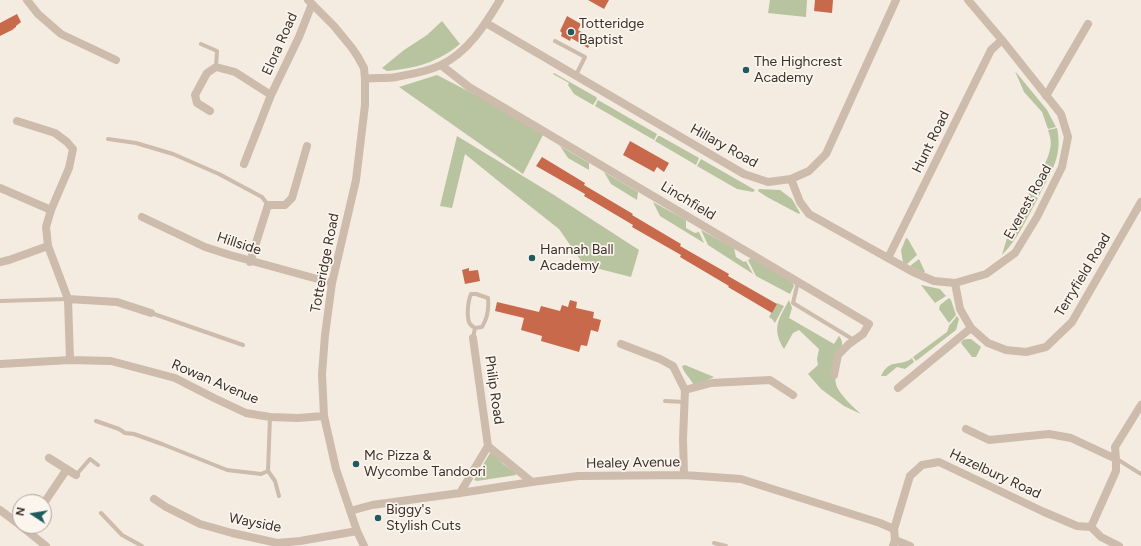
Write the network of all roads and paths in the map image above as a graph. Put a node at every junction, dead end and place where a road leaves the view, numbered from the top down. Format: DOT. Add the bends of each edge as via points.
graph roads {
  1 [pos="28,0"];
  2 [pos="500,0"];
  3 [pos="896,0"];
  4 [pos="968,0"];
  5 [pos="310,2"];
  6 [pos="486,22"];
  7 [pos="1088,24"];
  8 [pos="1002,40"];
  9 [pos="555,41"];
  10 [pos="201,44"];
  11 [pos="116,60"];
  12 [pos="441,65"];
  13 [pos="216,67"];
  14 [pos="576,75"];
  15 [pos="365,79"];
  16 [pos="271,95"];
  17 [pos="1046,96"];
  18 [pos="210,111"];
  19 [pos="17,121"];
  20 [pos="108,139"];
  21 [pos="307,146"];
  22 [pos="244,164"];
  23 [pos="791,179"];
  24 [pos="0,188"];
  25 [pos="1141,202"];
  26 [pos="268,204"];
  27 [pos="51,210"];
  28 [pos="142,217"];
  29 [pos="48,246"];
  30 [pos="888,258"];
  31 [pos="0,262"];
  32 [pos="250,262"];
  33 [pos="798,282"];
  34 [pos="955,283"];
  35 [pos="332,284"];
  36 [pos="68,299"];
  37 [pos="0,301"];
  38 [pos="151,313"];
  39 [pos="475,328"];
  40 [pos="971,328"];
  41 [pos="473,338"];
  42 [pos="854,340"];
  43 [pos="621,344"];
  44 [pos="244,345"];
  45 [pos="70,360"];
  46 [pos="0,364"];
  47 [pos="834,375"];
  48 [pos="898,388"];
  49 [pos="685,390"];
  50 [pos="793,395"];
  51 [pos="665,401"];
  52 [pos="685,402"];
  53 [pos="1141,405"];
  54 [pos="324,416"];
  55 [pos="270,417"];
  56 [pos="96,421"];
  57 [pos="966,429"];
  58 [pos="488,446"];
  59 [pos="50,458"];
  60 [pos="1116,459"];
  61 [pos="98,465"];
  62 [pos="67,469"];
  63 [pos="268,471"];
  64 [pos="1141,474"];
  65 [pos="76,475"];
  66 [pos="684,475"];
  67 [pos="532,482"];
  68 [pos="460,493"];
  69 [pos="50,494"];
  70 [pos="279,496"];
  71 [pos="154,499"];
  72 [pos="0,510"];
  73 [pos="350,511"];
  74 [pos="101,513"];
  75 [pos="12,518"];
  76 [pos="1092,527"];
  77 [pos="894,529"];
  78 [pos="357,531"];
  79 [pos="32,534"];
  80 [pos="301,543"];
  81 [pos="714,543"];
  82 [pos="894,543"];
  83 [pos="46,546"];
  84 [pos="142,546"];
  85 [pos="364,546"];
  86 [pos="726,546"];
  87 [pos="910,546"];
  88 [pos="1119,546"];
  1 -- 11 [label="street" via="38,14 61,34"];
  2 -- 6 [label="street"];
  3 -- 23 [label="street, Hillary Road" via="826,154 809,171"];
  4 -- 8 [label="street, Everest Road"];
  5 -- 15 [label="street, Totteridge Road" via="346,40 364,68"];
  5 -- 16 [label="street, Elora Road" via="299,37"];
  6 -- 12 [label="street" via="463,50"];
  6 -- 14 [label="street, Hillary Road"];
  7 -- 17 [label="street"];
  8 -- 17 [label="street, Everest Road"];
  8 -- 30 [label="street, Hunt Road" via="992,50"];
  9 -- 14 [label="lane" via="585,56"];
  10 -- 13 [label="lane" via="217,52"];
  12 -- 15 [label="street" via="394,77"];
  12 -- 33 [label="street, Linchfield" via="469,87"];
  13 -- 16 [label="street, Elora Road" via="236,72"];
  13 -- 18 [label="street" via="207,72 195,95 197,103"];
  14 -- 23 [label="street, Hillary Road" via="744,174 768,182"];
  15 -- 35 [label="street, Totteridge Road" via="365,105 356,180"];
  16 -- 22 [label="street, Elora Road"];
  17 -- 34 [label="street, Everest Road" via="1061,114 1068,137 1062,167 1015,253 986,274"];
  19 -- 27 [label="street" via="55,133 73,149 69,168"];
  20 -- 26 [label="lane" via="136,143 174,154 219,174 262,197"];
  21 -- 26 [label="street" via="292,198 285,205"];
  23 -- 30 [label="street, Everest Road" via="808,214"];
  24 -- 27 [label="street"];
  25 -- 40 [label="street, Terryfield Road" via="1072,322 1046,347 1026,352 1006,350 988,343"];
  26 -- 32 [label="street"];
  27 -- 29 [label="street" via="46,227"];
  28 -- 32 [label="street, Hillside" via="205,247"];
  29 -- 31 [label="street"];
  29 -- 36 [label="street"];
  30 -- 34 [label="street, Everest Road" via="934,281"];
  32 -- 35 [label="street, Hillside"];
  33 -- 42 [label="lane" via="793,303"];
  33 -- 42 [label="street, Linchfield" via="869,324 863,334"];
  34 -- 40 [label="street, Terryfield Road" via="960,309"];
  35 -- 54 [label="street, Totteridge Road" via="322,374"];
  36 -- 37 [label="lane"];
  36 -- 38 [label="street" via="117,302"];
  36 -- 45 [label="street"];
  38 -- 44 [label="lane"];
  39 -- 39 [label="lane" via="482,327 486,321 488,298 471,294 468,318 469,323"];
  39 -- 41 [label="lane"];
  40 -- 48 [label="street"];
  41 -- 58 [label="street, Philip Road"];
  42 -- 47 [label="street, Linchfield" via="838,355"];
  43 -- 49 [label="street" via="674,366"];
  45 -- 46 [label="street, Rowan Avenue"];
  45 -- 55 [label="street, Rowan Avenue" via="111,361 176,378 246,412"];
  49 -- 50 [label="street" via="711,383 770,380"];
  49 -- 52 [label="street"];
  51 -- 52 [label="lane"];
  52 -- 66 [label="street"];
  53 -- 60 [label="street" via="1115,447"];
  54 -- 55 [label="street, Rowan Avenue"];
  54 -- 73 [label="street, Totteridge Road" via="336,469"];
  55 -- 63 [label="lane"];
  56 -- 63 [label="lane" via="227,470 261,474"];
  57 -- 60 [label="street" via="989,440 1049,434 1071,438"];
  58 -- 67 [label="street, Philip Road"];
  58 -- 68 [label="street, Philip Road"];
  59 -- 62 [label="street"];
  60 -- 64 [label="lane"];
  60 -- 76 [label="street" via="1116,470"];
  61 -- 65 [label="lane" via="90,459"];
  62 -- 65 [label="street"];
  62 -- 69 [label="street"];
  63 -- 70 [label="lane" via="275,481"];
  66 -- 67 [label="street, Healey Avenue" via="578,476"];
  66 -- 77 [label="street, Healey Avenue" via="741,479"];
  67 -- 68 [label="street, Healey Avenue"];
  68 -- 73 [label="street, Healey Avenue" via="372,505"];
  71 -- 80 [label="street, Wayside" via="200,524 213,528 277,543"];
  72 -- 75 [label="street"];
  73 -- 78 [label="street, Totteridge Road"];
  74 -- 84 [label="lane" via="122,535"];
  76 -- 77 [label="street, Hazelbury Road" via="1077,526 1044,512 939,462 922,465 910,476"];
  76 -- 88 [label="street" via="1101,537"];
  77 -- 82 [label="street"];
  78 -- 80 [label="street, Wayside"];
  78 -- 85 [label="street, Totteridge Road"];
  79 -- 83 [label="street"];
  81 -- 86 [label="lane"];
  82 -- 87 [label="street"];
}
